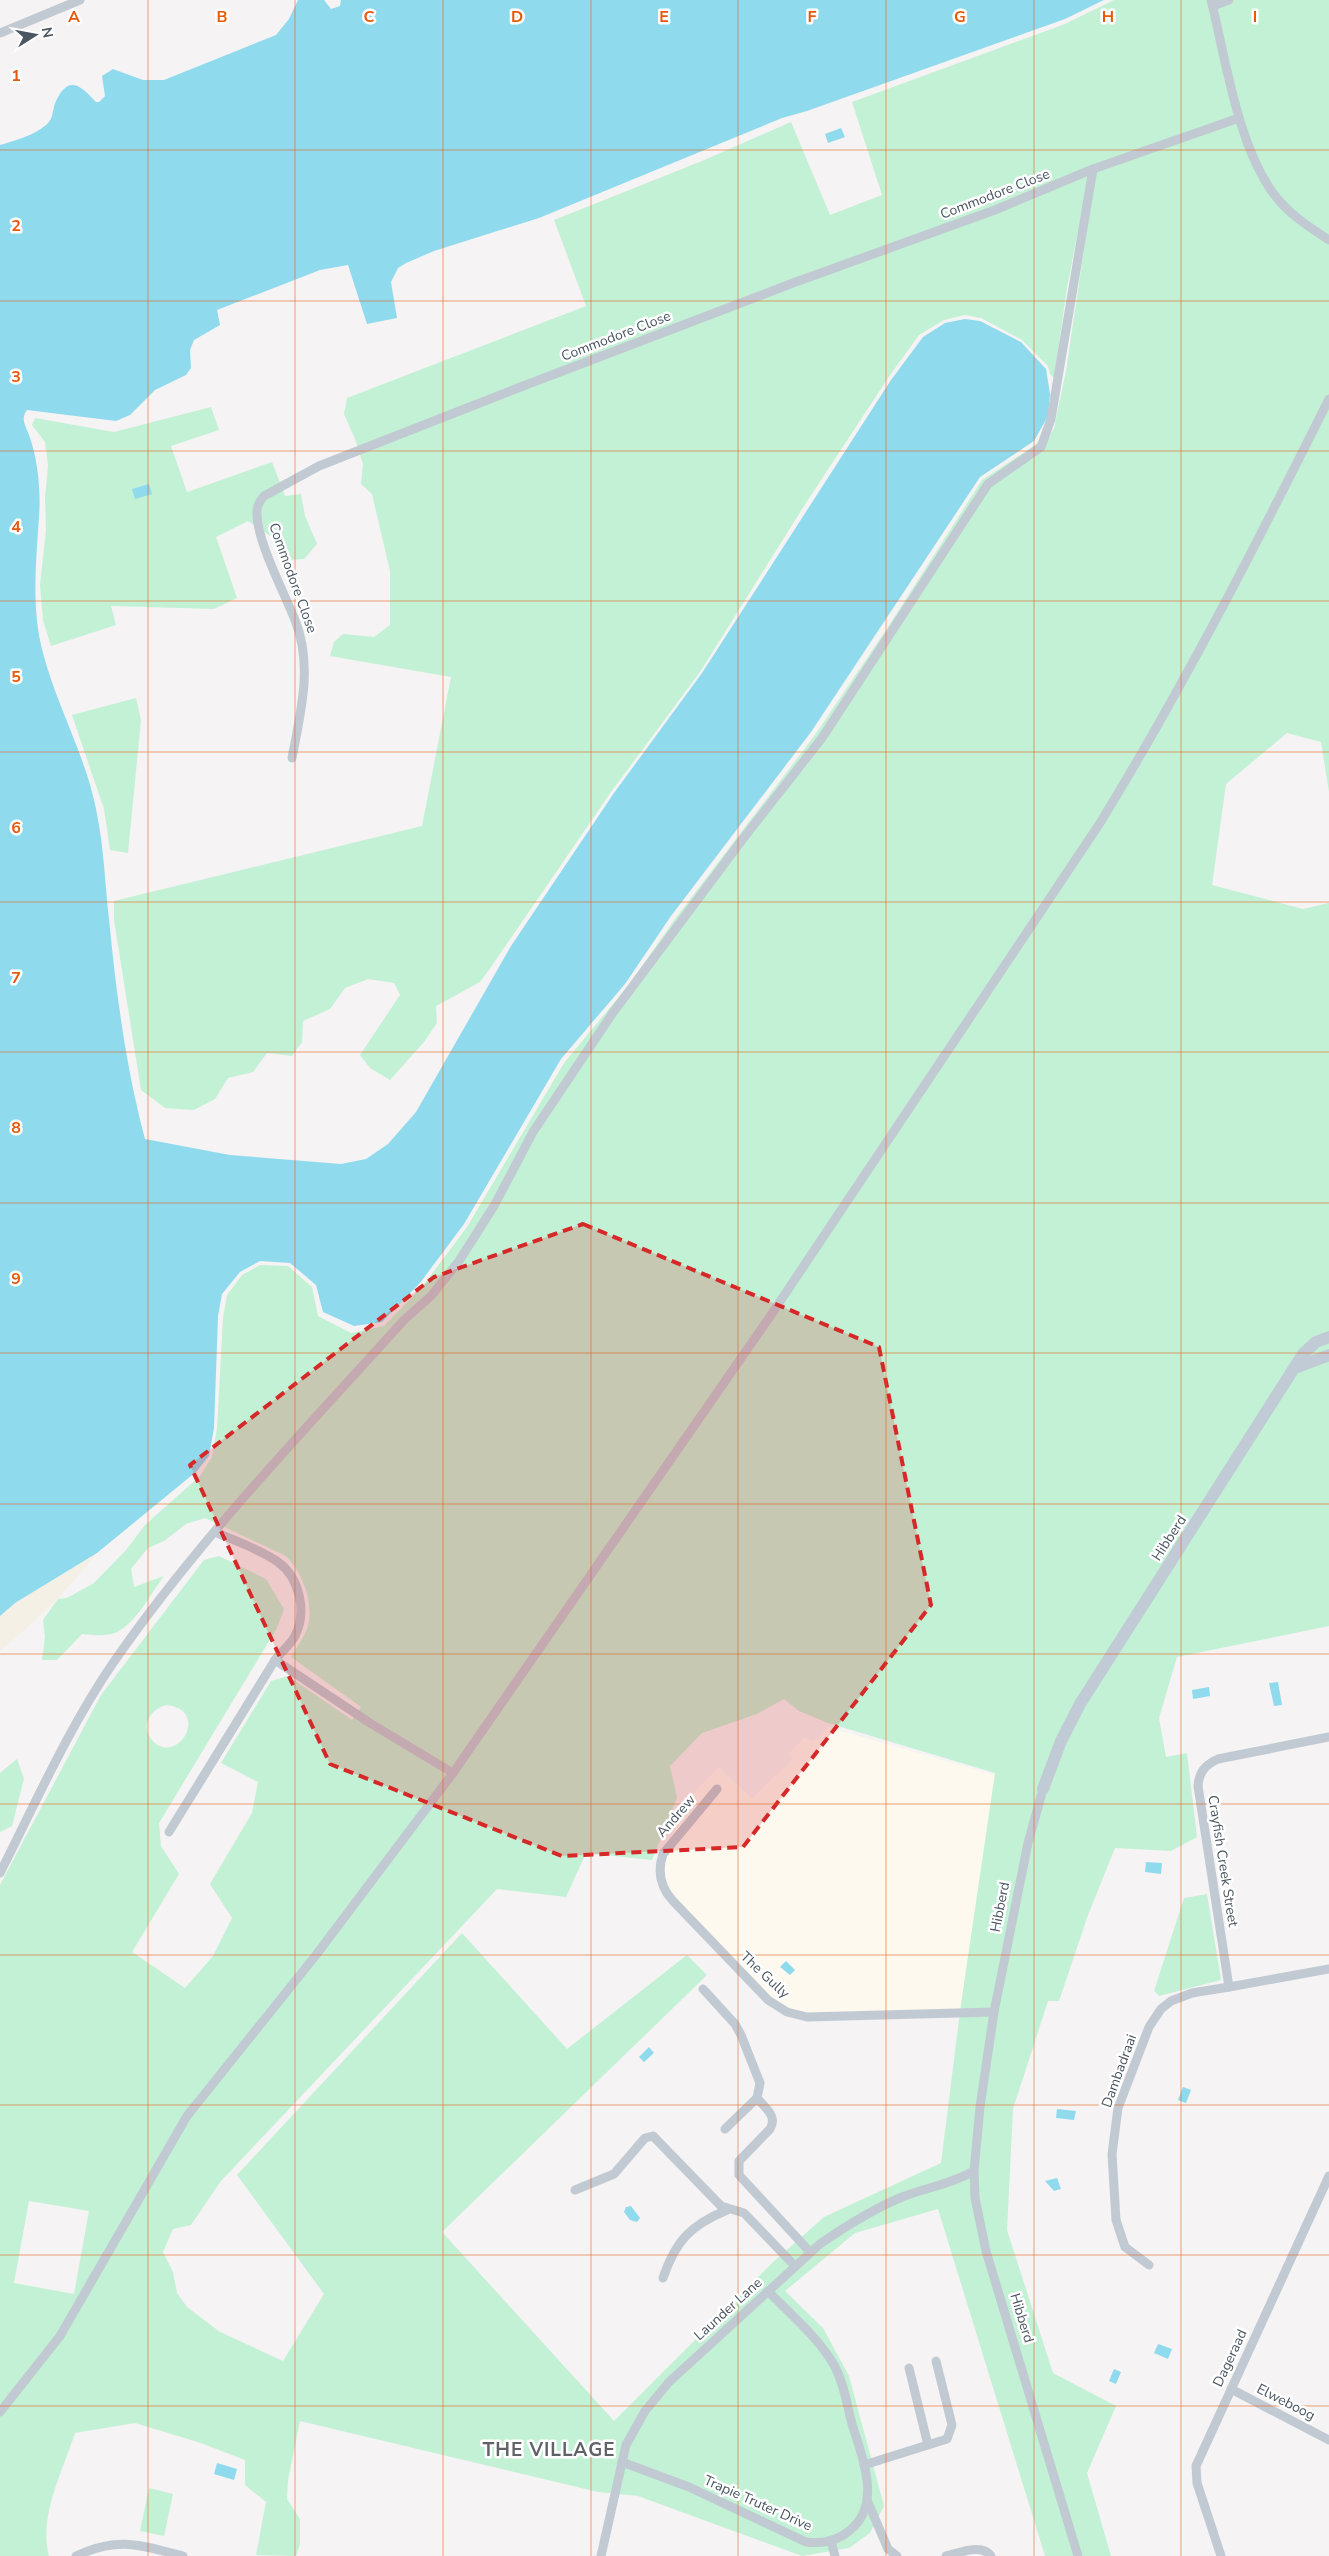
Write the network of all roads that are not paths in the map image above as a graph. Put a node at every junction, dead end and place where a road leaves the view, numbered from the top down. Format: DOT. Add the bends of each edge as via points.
graph roads {
  1 [pos="80,0"];
  2 [pos="1229,0"];
  3 [pos="1212,3"];
  4 [pos="0,33"];
  5 [pos="1239,118"];
  6 [pos="1094,169"];
  7 [pos="1329,240"];
  8 [pos="1329,399"];
  9 [pos="292,758"];
  10 [pos="1329,1337"];
  11 [pos="1329,1355"];
  12 [pos="1295,1368"];
  13 [pos="215,1532"];
  14 [pos="275,1660"];
  15 [pos="1329,1737"];
  16 [pos="453,1772"];
  17 [pos="717,1789"];
  18 [pos="1043,1789"];
  19 [pos="169,1832"];
  20 [pos="660,1864"];
  21 [pos="0,1873"];
  22 [pos="1329,1969"];
  23 [pos="1229,1987"];
  24 [pos="703,1989"];
  25 [pos="994,2012"];
  26 [pos="757,2098"];
  27 [pos="725,2129"];
  28 [pos="974,2170"];
  29 [pos="1329,2176"];
  30 [pos="575,2190"];
  31 [pos="727,2210"];
  32 [pos="810,2252"];
  33 [pos="1149,2265"];
  34 [pos="795,2266"];
  35 [pos="663,2278"];
  36 [pos="768,2291"];
  37 [pos="936,2361"];
  38 [pos="909,2368"];
  39 [pos="1231,2389"];
  40 [pos="0,2412"];
  41 [pos="1329,2440"];
  42 [pos="928,2445"];
  43 [pos="622,2462"];
  44 [pos="864,2465"];
  45 [pos="867,2500"];
  46 [pos="831,2541"];
  47 [pos="76,2556"];
  48 [pos="183,2556"];
  49 [pos="601,2556"];
  50 [pos="835,2556"];
  51 [pos="897,2556"];
  52 [pos="946,2556"];
  53 [pos="991,2556"];
  54 [pos="1078,2556"];
  55 [pos="1221,2556"];
  1 -- 4 [label="street"];
  2 -- 3 [label="street"];
  3 -- 5 [label="street"];
  5 -- 6 [label="street, Commodore Close"];
  5 -- 7 [label="street" via="1272,192 1288,210"];
  6 -- 9 [label="street, Commodore Close" via="995,210 784,286 319,466 264,496 256,513 262,540 305,651 303,698"];
  6 -- 13 [label="street" via="1051,419 1041,447 988,484 822,738 612,1014 533,1132 494,1206 459,1261 431,1296 404,1320"];
  8 -- 16 [label="street" via="1256,543 1143,752 1100,822 769,1318"];
  10 -- 12 [label="street, Hibberd" via="1309,1347"];
  11 -- 12 [label="street"];
  12 -- 18 [label="street, Hibberd" via="1080,1704 1061,1741"];
  13 -- 14 [label="street" via="278,1562 295,1582 301,1610 300,1623 295,1637"];
  13 -- 21 [label="street" via="93,1694 69,1734"];
  14 -- 16 [label="street" via="370,1723"];
  14 -- 19 [label="street"];
  15 -- 23 [label="street, Crayfish Creek Street" via="1227,1756 1209,1763 1199,1777 1198,1796"];
  16 -- 40 [label="street" via="316,1955 187,2116 60,2336"];
  17 -- 20 [label="street, Andrew" via="668,1845"];
  18 -- 25 [label="street, Hibberd" via="1028,1843"];
  20 -- 25 [label="street, The Gully" via="661,1884 666,1894 768,2000 787,2012 808,2017"];
  22 -- 23 [label="street"];
  23 -- 33 [label="street, Dambadraai" via="1192,1994 1161,2009 1149,2027 1118,2108 1112,2154 1116,2220 1125,2247"];
  24 -- 26 [label="street" via="741,2035 760,2083"];
  25 -- 28 [label="street, Hibberd"];
  26 -- 27 [label="street"];
  26 -- 32 [label="street" via="773,2116 774,2124 740,2161 739,2175"];
  28 -- 32 [label="street, Launder Lane" via="955,2182 902,2197 846,2226"];
  28 -- 54 [label="street, Hibberd" via="975,2198 986,2251"];
  29 -- 39 [label="street, Dageraad"];
  30 -- 31 [label="street" via="614,2174 646,2138 654,2136"];
  31 -- 34 [label="street" via="744,2213"];
  31 -- 35 [label="street" via="694,2226 667,2265"];
  32 -- 34 [label="street, Launder Lane"];
  34 -- 36 [label="street, Launder Lane"];
  36 -- 43 [label="street, Launder Lane" via="657,2396 635,2426"];
  36 -- 44 [label="street" via="819,2345 835,2367"];
  37 -- 42 [label="street" via="952,2425 948,2438"];
  38 -- 42 [label="street"];
  39 -- 41 [label="street, Elweboog"];
  39 -- 55 [label="street, Dageraad" via="1196,2470 1199,2490"];
  42 -- 44 [label="street"];
  43 -- 46 [label="street, Trapie Truter Drive" via="689,2487 794,2538 819,2543"];
  43 -- 49 [label="street, Launder Lane"];
  44 -- 45 [label="street"];
  45 -- 46 [label="street" via="856,2525 842,2537"];
  45 -- 51 [label="street" via="888,2548"];
  46 -- 50 [label="street"];
  47 -- 48 [label="street" via="107,2545 132,2543"];
  52 -- 53 [label="street" via="980,2550"];
}
